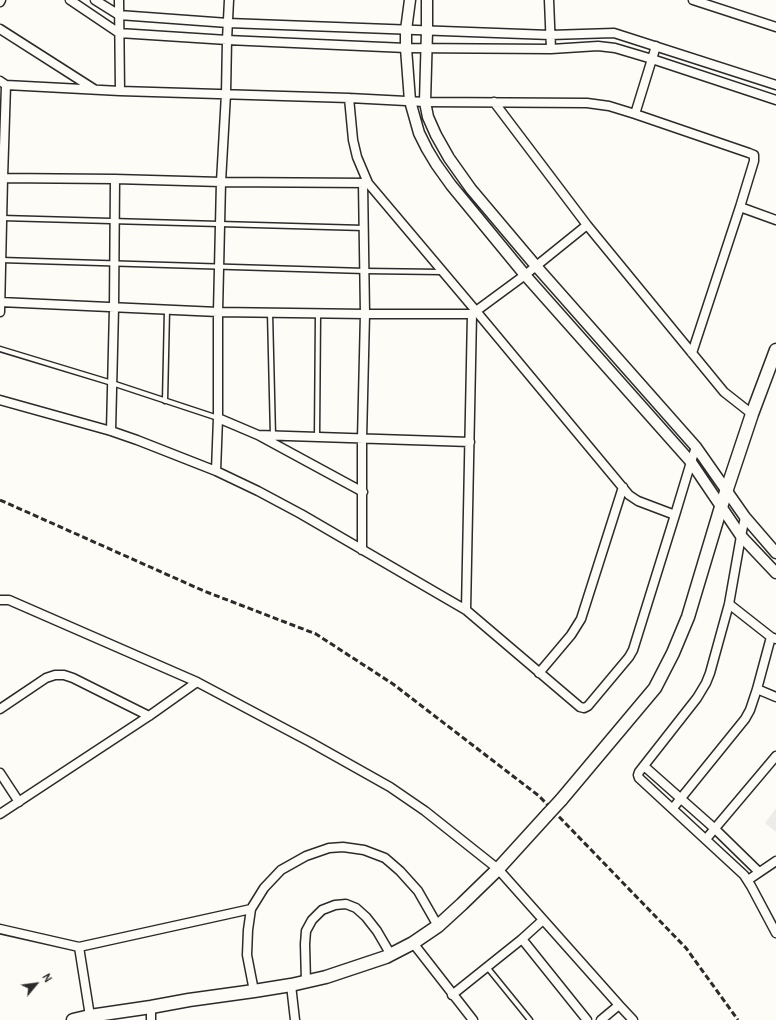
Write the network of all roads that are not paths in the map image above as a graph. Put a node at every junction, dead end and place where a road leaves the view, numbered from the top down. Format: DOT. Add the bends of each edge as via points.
graph roads {
  1 [pos="70,0"];
  2 [pos="95,0"];
  3 [pos="119,0"];
  4 [pos="229,0"];
  5 [pos="410,0"];
  6 [pos="427,0"];
  7 [pos="549,0"];
  8 [pos="693,0"];
  9 [pos="119,15"];
  10 [pos="228,23"];
  11 [pos="776,27"];
  12 [pos="0,30"];
  13 [pos="406,30"];
  14 [pos="427,31"];
  15 [pos="119,32"];
  16 [pos="550,35"];
  17 [pos="227,40"];
  18 [pos="656,46"];
  19 [pos="406,48"];
  20 [pos="427,48"];
  21 [pos="551,49"];
  22 [pos="652,59"];
  23 [pos="3,83"];
  24 [pos="776,85"];
  25 [pos="95,89"];
  26 [pos="120,90"];
  27 [pos="226,94"];
  28 [pos="349,98"];
  29 [pos="776,100"];
  30 [pos="410,101"];
  31 [pos="425,102"];
  32 [pos="494,102"];
  33 [pos="635,114"];
  34 [pos="1,178"];
  35 [pos="115,179"];
  36 [pos="221,182"];
  37 [pos="365,183"];
  38 [pos="740,207"];
  39 [pos="2,218"];
  40 [pos="114,220"];
  41 [pos="776,220"];
  42 [pos="220,224"];
  43 [pos="587,225"];
  44 [pos="364,228"];
  45 [pos="0,259"];
  46 [pos="114,263"];
  47 [pos="219,266"];
  48 [pos="536,266"];
  49 [pos="365,271"];
  50 [pos="443,272"];
  51 [pos="525,275"];
  52 [pos="0,302"];
  53 [pos="114,308"];
  54 [pos="166,310"];
  55 [pos="0,312"];
  56 [pos="218,312"];
  57 [pos="270,313"];
  58 [pos="474,313"];
  59 [pos="318,314"];
  60 [pos="365,314"];
  61 [pos="0,350"];
  62 [pos="776,350"];
  63 [pos="692,353"];
  64 [pos="112,383"];
  65 [pos="0,400"];
  66 [pos="165,401"];
  67 [pos="752,414"];
  68 [pos="218,418"];
  69 [pos="111,431"];
  70 [pos="258,435"];
  71 [pos="273,436"];
  72 [pos="317,437"];
  73 [pos="362,438"];
  74 [pos="470,442"];
  75 [pos="696,447"];
  76 [pos="691,462"];
  77 [pos="216,471"];
  78 [pos="623,487"];
  79 [pos="727,490"];
  80 [pos="363,492"];
  81 [pos="721,507"];
  82 [pos="675,515"];
  83 [pos="745,517"];
  84 [pos="740,536"];
  85 [pos="362,550"];
  86 [pos="776,553"];
  87 [pos="776,573"];
  88 [pos="0,600"];
  89 [pos="728,604"];
  90 [pos="466,610"];
  91 [pos="774,638"];
  92 [pos="539,673"];
  93 [pos="197,682"];
  94 [pos="757,689"];
  95 [pos="776,697"];
  96 [pos="0,709"];
  97 [pos="149,716"];
  98 [pos="776,756"];
  99 [pos="644,766"];
  100 [pos="0,773"];
  101 [pos="681,798"];
  102 [pos="19,802"];
  103 [pos="672,808"];
  104 [pos="0,814"];
  105 [pos="714,828"];
  106 [pos="706,839"];
  107 [pos="776,861"];
  108 [pos="498,869"];
  109 [pos="759,872"];
  110 [pos="748,880"];
  111 [pos="251,909"];
  112 [pos="543,920"];
  113 [pos="438,926"];
  114 [pos="0,929"];
  115 [pos="776,933"];
  116 [pos="522,939"];
  117 [pos="413,943"];
  118 [pos="79,947"];
  119 [pos="391,955"];
  120 [pos="487,967"];
  121 [pos="306,982"];
  122 [pos="291,985"];
  123 [pos="254,991"];
  124 [pos="452,995"];
  125 [pos="619,1005"];
  126 [pos="150,1007"];
  127 [pos="90,1016"];
  128 [pos="108,1017"];
  129 [pos="73,1020"];
  130 [pos="151,1020"];
  131 [pos="295,1020"];
  132 [pos="473,1020"];
  133 [pos="530,1020"];
  134 [pos="587,1020"];
  135 [pos="601,1020"];
  136 [pos="633,1020"];
  1 -- 15 [label="street"];
  2 -- 9 [label="street"];
  3 -- 9 [label="street"];
  4 -- 10 [label="street"];
  5 -- 13 [label="street"];
  6 -- 14 [label="street"];
  7 -- 16 [label="street"];
  8 -- 11 [label="street"];
  9 -- 10 [label="street"];
  9 -- 15 [label="street"];
  10 -- 13 [label="street"];
  10 -- 17 [label="street"];
  12 -- 25 [label="street"];
  13 -- 14 [label="street"];
  13 -- 19 [label="street"];
  14 -- 16 [label="street"];
  14 -- 20 [label="street"];
  15 -- 17 [label="street"];
  15 -- 26 [label="street"];
  16 -- 18 [label="street" via="614,33"];
  16 -- 21 [label="street"];
  17 -- 19 [label="street"];
  17 -- 27 [label="street"];
  18 -- 22 [label="street"];
  18 -- 24 [label="street"];
  19 -- 20 [label="street"];
  19 -- 30 [label="street"];
  20 -- 21 [label="street"];
  20 -- 31 [label="street"];
  21 -- 22 [label="street" via="598,46 616,48"];
  22 -- 29 [label="street"];
  22 -- 33 [label="street"];
  23 -- 25 [label="street"];
  23 -- 34 [label="street"];
  25 -- 26 [label="street"];
  26 -- 27 [label="street"];
  27 -- 28 [label="street"];
  27 -- 36 [label="street"];
  28 -- 30 [label="street"];
  28 -- 37 [label="street" via="353,140"];
  30 -- 31 [label="street"];
  30 -- 51 [label="street" via="419,132 436,164"];
  31 -- 32 [label="street"];
  31 -- 48 [label="street" via="428,117 449,158 471,189"];
  32 -- 33 [label="street" via="587,103"];
  32 -- 43 [label="street"];
  33 -- 38 [label="street" via="754,155"];
  34 -- 35 [label="street"];
  34 -- 39 [label="street"];
  35 -- 36 [label="street"];
  35 -- 40 [label="street"];
  36 -- 37 [label="street"];
  36 -- 42 [label="street"];
  37 -- 44 [label="street"];
  37 -- 50 [label="street"];
  38 -- 41 [label="street"];
  38 -- 63 [label="street"];
  39 -- 40 [label="lane"];
  39 -- 45 [label="street"];
  40 -- 42 [label="lane"];
  40 -- 46 [label="street"];
  42 -- 44 [label="lane"];
  42 -- 47 [label="street"];
  43 -- 48 [label="street"];
  43 -- 63 [label="street"];
  44 -- 49 [label="street"];
  45 -- 46 [label="lane"];
  45 -- 52 [label="street"];
  46 -- 47 [label="lane"];
  46 -- 53 [label="street"];
  47 -- 49 [label="lane"];
  47 -- 56 [label="street"];
  48 -- 51 [label="street"];
  48 -- 75 [label="street"];
  49 -- 50 [label="lane"];
  49 -- 60 [label="street"];
  50 -- 58 [label="street"];
  51 -- 58 [label="street"];
  51 -- 76 [label="street"];
  52 -- 53 [label="street"];
  52 -- 55 [label="street"];
  53 -- 54 [label="street"];
  53 -- 64 [label="street"];
  54 -- 56 [label="street"];
  54 -- 66 [label="lane"];
  56 -- 57 [label="street"];
  56 -- 68 [label="street"];
  57 -- 59 [label="street"];
  57 -- 71 [label="lane"];
  58 -- 60 [label="street"];
  58 -- 74 [label="street"];
  58 -- 78 [label="street"];
  59 -- 60 [label="street"];
  59 -- 72 [label="lane"];
  60 -- 73 [label="street"];
  61 -- 64 [label="lane"];
  62 -- 67 [label="main road"];
  63 -- 67 [label="street" via="724,392"];
  64 -- 66 [label="lane"];
  64 -- 69 [label="street"];
  65 -- 69 [label="street"];
  66 -- 68 [label="lane"];
  67 -- 79 [label="main road"];
  68 -- 70 [label="street"];
  68 -- 77 [label="street"];
  69 -- 77 [label="street"];
  70 -- 71 [label="street"];
  70 -- 80 [label="street"];
  71 -- 72 [label="street"];
  72 -- 73 [label="street"];
  73 -- 74 [label="street"];
  73 -- 80 [label="street"];
  74 -- 90 [label="street"];
  75 -- 76 [label="street"];
  75 -- 79 [label="street"];
  76 -- 81 [label="street"];
  76 -- 82 [label="street"];
  77 -- 85 [label="street" via="301,514"];
  78 -- 82 [label="street" via="638,501"];
  78 -- 92 [label="street" via="581,619"];
  79 -- 81 [label="main road"];
  79 -- 83 [label="street"];
  80 -- 85 [label="street"];
  81 -- 84 [label="street"];
  81 -- 108 [label="main road, bridge" via="688,617 655,688 561,800"];
  82 -- 92 [label="street" via="633,650 588,706 580,707"];
  83 -- 84 [label="street"];
  83 -- 86 [label="street"];
  84 -- 87 [label="street"];
  84 -- 89 [label="street"];
  85 -- 90 [label="street"];
  88 -- 93 [label="street" via="9,600"];
  89 -- 91 [label="street"];
  89 -- 99 [label="street" via="706,683"];
  90 -- 92 [label="street"];
  91 -- 94 [label="street"];
  93 -- 97 [label="street"];
  93 -- 108 [label="street" via="390,786"];
  94 -- 95 [label="street"];
  94 -- 101 [label="street" via="745,719"];
  96 -- 97 [label="street" via="46,678 64,675"];
  97 -- 102 [label="street"];
  98 -- 105 [label="street"];
  99 -- 101 [label="street"];
  99 -- 103 [label="street" via="639,772 639,778"];
  100 -- 102 [label="street"];
  101 -- 103 [label="street"];
  101 -- 105 [label="street"];
  102 -- 104 [label="street"];
  103 -- 106 [label="street"];
  105 -- 106 [label="street"];
  105 -- 109 [label="street"];
  106 -- 110 [label="street"];
  107 -- 109 [label="street"];
  108 -- 112 [label="street"];
  108 -- 113 [label="main road"];
  109 -- 110 [label="street"];
  110 -- 115 [label="street"];
  111 -- 113 [label="street" via="264,888 282,870 306,856 329,848 343,848 364,850 384,858 400,871 418,891"];
  111 -- 118 [label="street"];
  111 -- 123 [label="street" via="247,955"];
  112 -- 116 [label="street"];
  112 -- 125 [label="street"];
  113 -- 117 [label="main road"];
  114 -- 118 [label="street"];
  116 -- 120 [label="street"];
  116 -- 134 [label="street"];
  117 -- 119 [label="main road"];
  117 -- 124 [label="street"];
  118 -- 127 [label="street"];
  119 -- 121 [label="main road"];
  119 -- 121 [label="street" via="377,931 356,908 346,904 335,905 322,910 306,931"];
  120 -- 124 [label="street"];
  120 -- 133 [label="lane"];
  121 -- 122 [label="main road"];
  122 -- 123 [label="main road"];
  122 -- 131 [label="street"];
  123 -- 126 [label="main road"];
  124 -- 132 [label="street"];
  125 -- 135 [label="street"];
  125 -- 136 [label="street"];
  126 -- 128 [label="main road"];
  126 -- 130 [label="street"];
  127 -- 128 [label="main road"];
  127 -- 129 [label="main road"];
}
